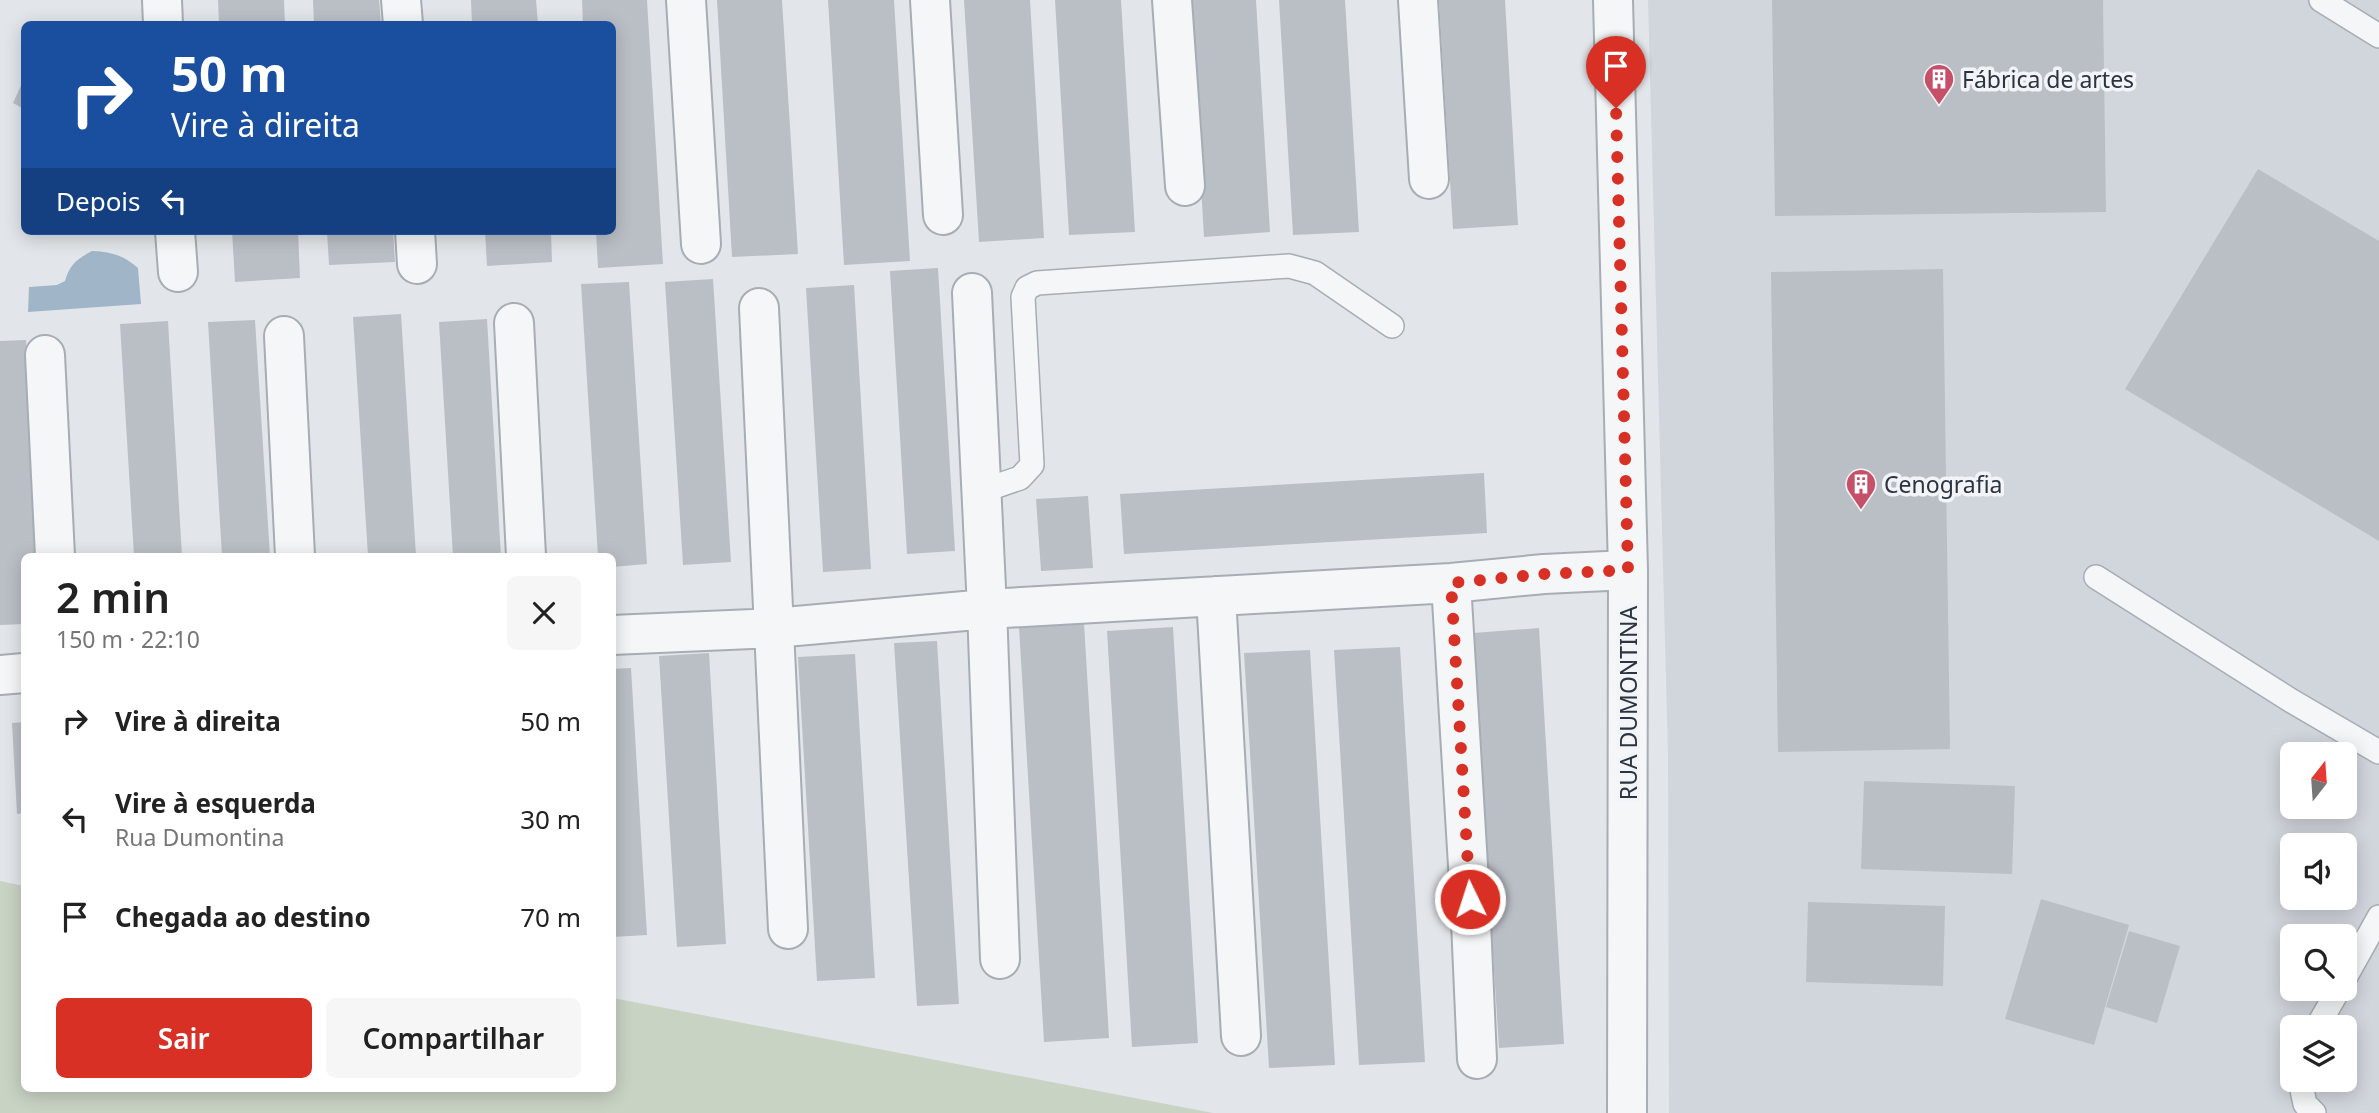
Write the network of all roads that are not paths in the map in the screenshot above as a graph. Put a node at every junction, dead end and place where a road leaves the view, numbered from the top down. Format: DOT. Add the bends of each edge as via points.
graph roads {
  1 [pos="162,0"];
  2 [pos="401,0"];
  3 [pos="686,0"];
  4 [pos="930,0"];
  5 [pos="1172,0"];
  6 [pos="1418,0"];
  7 [pos="1613,0"];
  8 [pos="2321,0"];
  9 [pos="163,21"];
  10 [pos="403,21"];
  11 [pos="2379,36"];
  12 [pos="1429,179"];
  13 [pos="1185,186"];
  14 [pos="943,215"];
  15 [pos="175,235"];
  16 [pos="701,244"];
  17 [pos="177,272"];
  18 [pos="972,293"];
  19 [pos="759,308"];
  20 [pos="514,323"];
  21 [pos="1392,326"];
  22 [pos="284,336"];
  23 [pos="45,355"];
  24 [pos="982,491"];
  25 [pos="55,553"];
  26 [pos="295,553"];
  27 [pos="526,553"];
  28 [pos="1628,570"];
  29 [pos="2096,577"];
  30 [pos="1451,583"];
  31 [pos="1216,596"];
  32 [pos="988,609"];
  33 [pos="775,628"];
  34 [pos="616,635"];
  35 [pos="21,673"];
  36 [pos="0,675"];
  37 [pos="2379,752"];
  38 [pos="2379,917"];
  39 [pos="788,929"];
  40 [pos="2357,956"];
  41 [pos="1000,959"];
  42 [pos="1241,1036"];
  43 [pos="1477,1059"];
  44 [pos="2302,1092"];
  45 [pos="1627,1113"];
  46 [pos="2314,1113"];
  1 -- 9 [label="street"];
  2 -- 10 [label="street"];
  3 -- 16 [label="street"];
  4 -- 14 [label="street"];
  5 -- 13 [label="street"];
  6 -- 12 [label="street"];
  7 -- 28 [label="street, RUA DUMONTINA"];
  8 -- 11 [label="lane"];
  15 -- 17 [label="street"];
  18 -- 24 [label="street"];
  19 -- 33 [label="street"];
  20 -- 27 [label="street"];
  21 -- 24 [label="lane" via="1315,273 1289,266 1037,283 1027,288 1023,297 1032,465 1020,478"];
  22 -- 26 [label="street"];
  23 -- 25 [label="street"];
  24 -- 32 [label="street"];
  28 -- 30 [label="street"];
  28 -- 45 [label="street, RUA DUMONTINA"];
  29 -- 37 [label="lane"];
  30 -- 31 [label="street"];
  30 -- 43 [label="street"];
  31 -- 32 [label="street"];
  31 -- 42 [label="street"];
  32 -- 33 [label="street"];
  32 -- 41 [label="street"];
  33 -- 34 [label="street"];
  33 -- 39 [label="street"];
  35 -- 36 [label="street"];
  38 -- 40 [label="lane"];
  44 -- 46 [label="lane" via="2305,1104"];
}
